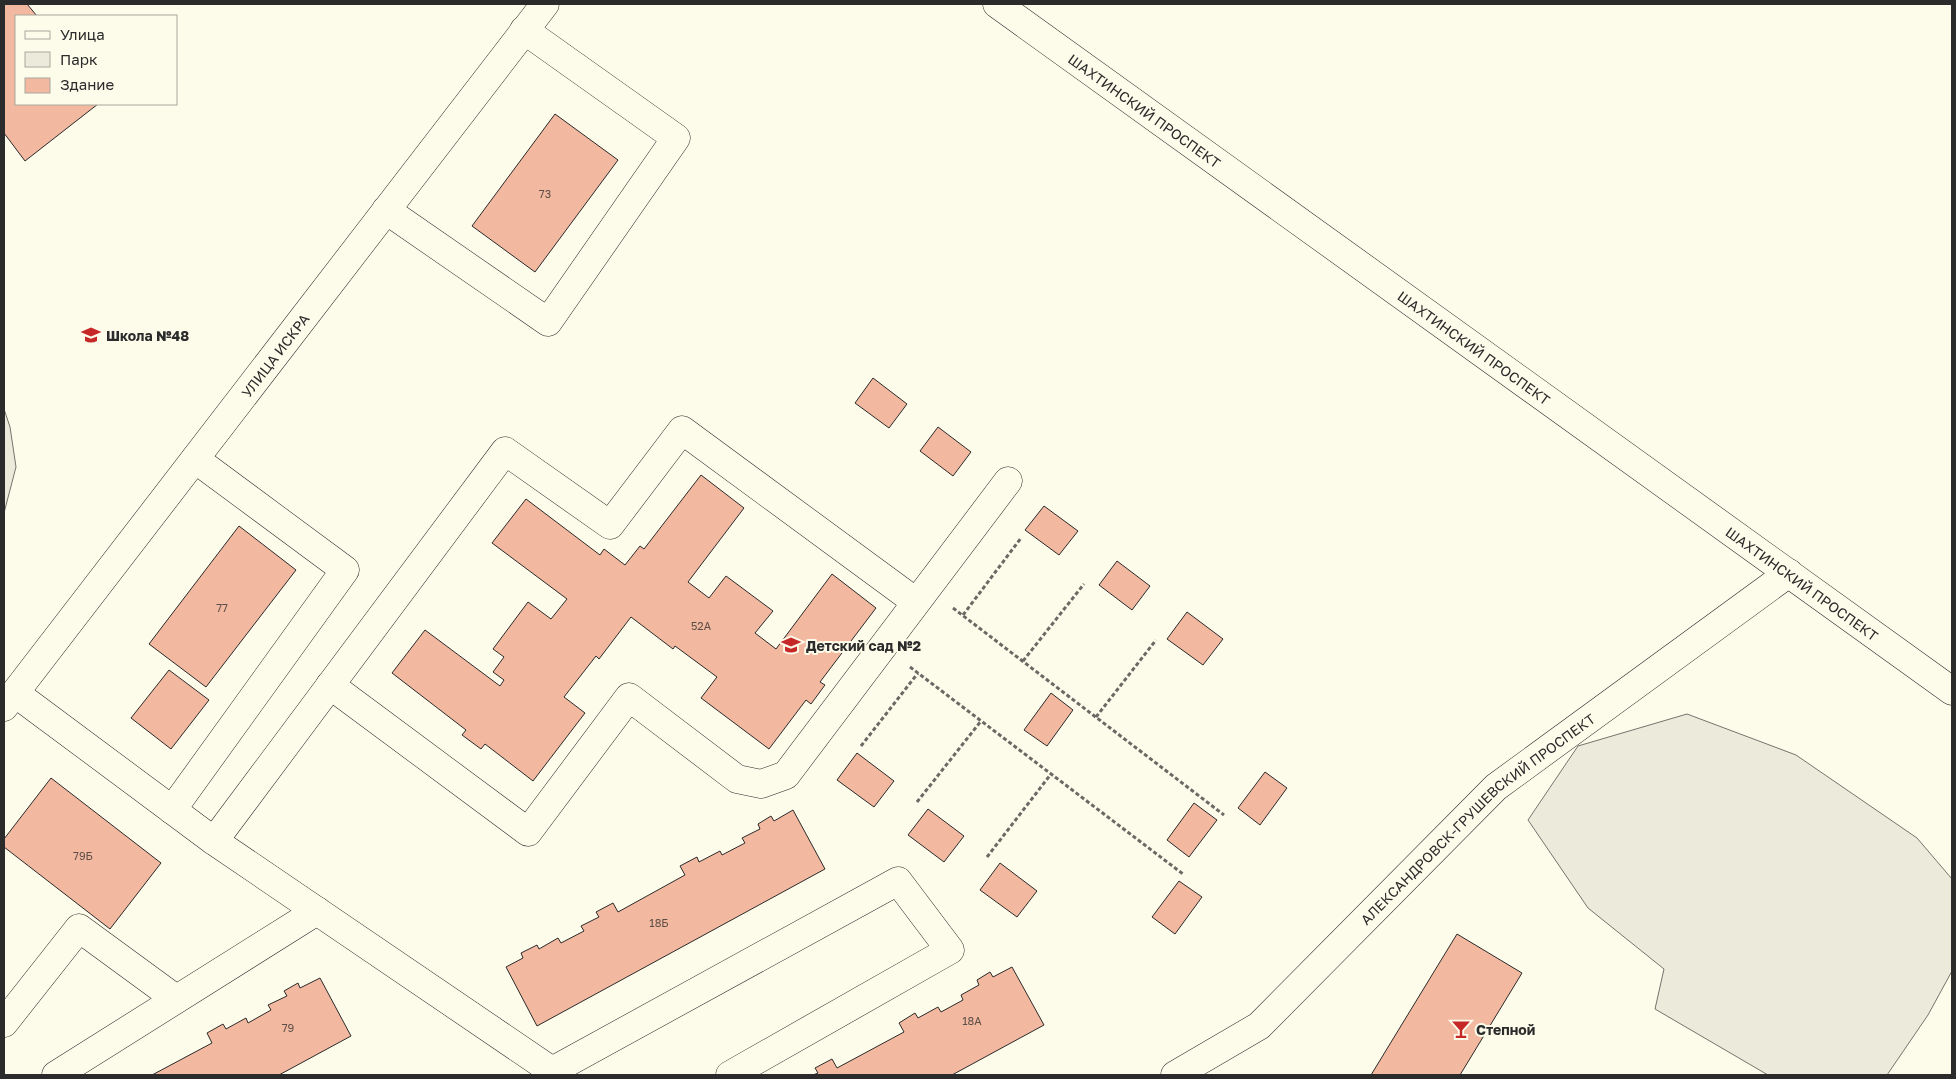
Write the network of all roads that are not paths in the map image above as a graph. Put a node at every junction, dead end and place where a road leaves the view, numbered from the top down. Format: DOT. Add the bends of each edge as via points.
graph roads {
  1 [pos="545,4"];
  2 [pos="997,4"];
  3 [pos="524,30"];
  4 [pos="386,210"];
  5 [pos="195,459"];
  6 [pos="1008,481"];
  7 [pos="1789,573"];
  8 [pos="921,595"];
  9 [pos="330,685"];
  10 [pos="1952,690"];
  11 [pos="10,700"];
  12 [pos="172,810"];
  13 [pos="214,841"];
  14 [pos="316,911"];
  15 [pos="176,1000"];
  16 [pos="4,1023"];
  17 [pos="555,1073"];
  18 [pos="56,1075"];
  19 [pos="730,1075"];
  20 [pos="1176,1075"];
  1 -- 3 [label="street, УЛИЦА ИСКРА"];
  2 -- 7 [label="street, ШАХТИНСКИЙ ПРОСПЕКТ"];
  3 -- 4 [label="street, УЛИЦА ИСКРА"];
  3 -- 4 [label="street" via="676,138 548,322"];
  4 -- 5 [label="street, УЛИЦА ИСКРА"];
  5 -- 11 [label="street, УЛИЦА ИСКРА"];
  5 -- 12 [label="street" via="345,570"];
  6 -- 8 [label="street"];
  7 -- 10 [label="street, ШАХТИНСКИЙ ПРОСПЕКТ"];
  7 -- 20 [label="street, АЛЕКСАНДРОВСК-ГРУШЕВСКИЙ ПРОСПЕКТ" via="1496,787 1259,1026"];
  8 -- 9 [label="street" via="786,775 761,784 737,779 630,696 528,832"];
  8 -- 9 [label="street" via="682,430 610,525 505,451"];
  9 -- 13 [label="street"];
  11 -- 12 [label="street"];
  12 -- 13 [label="street"];
  13 -- 14 [label="street"];
  14 -- 15 [label="street"];
  14 -- 17 [label="street"];
  15 -- 16 [label="street" via="79,928"];
  15 -- 18 [label="street"];
  17 -- 19 [label="street" via="898,881 950,950"];
}
